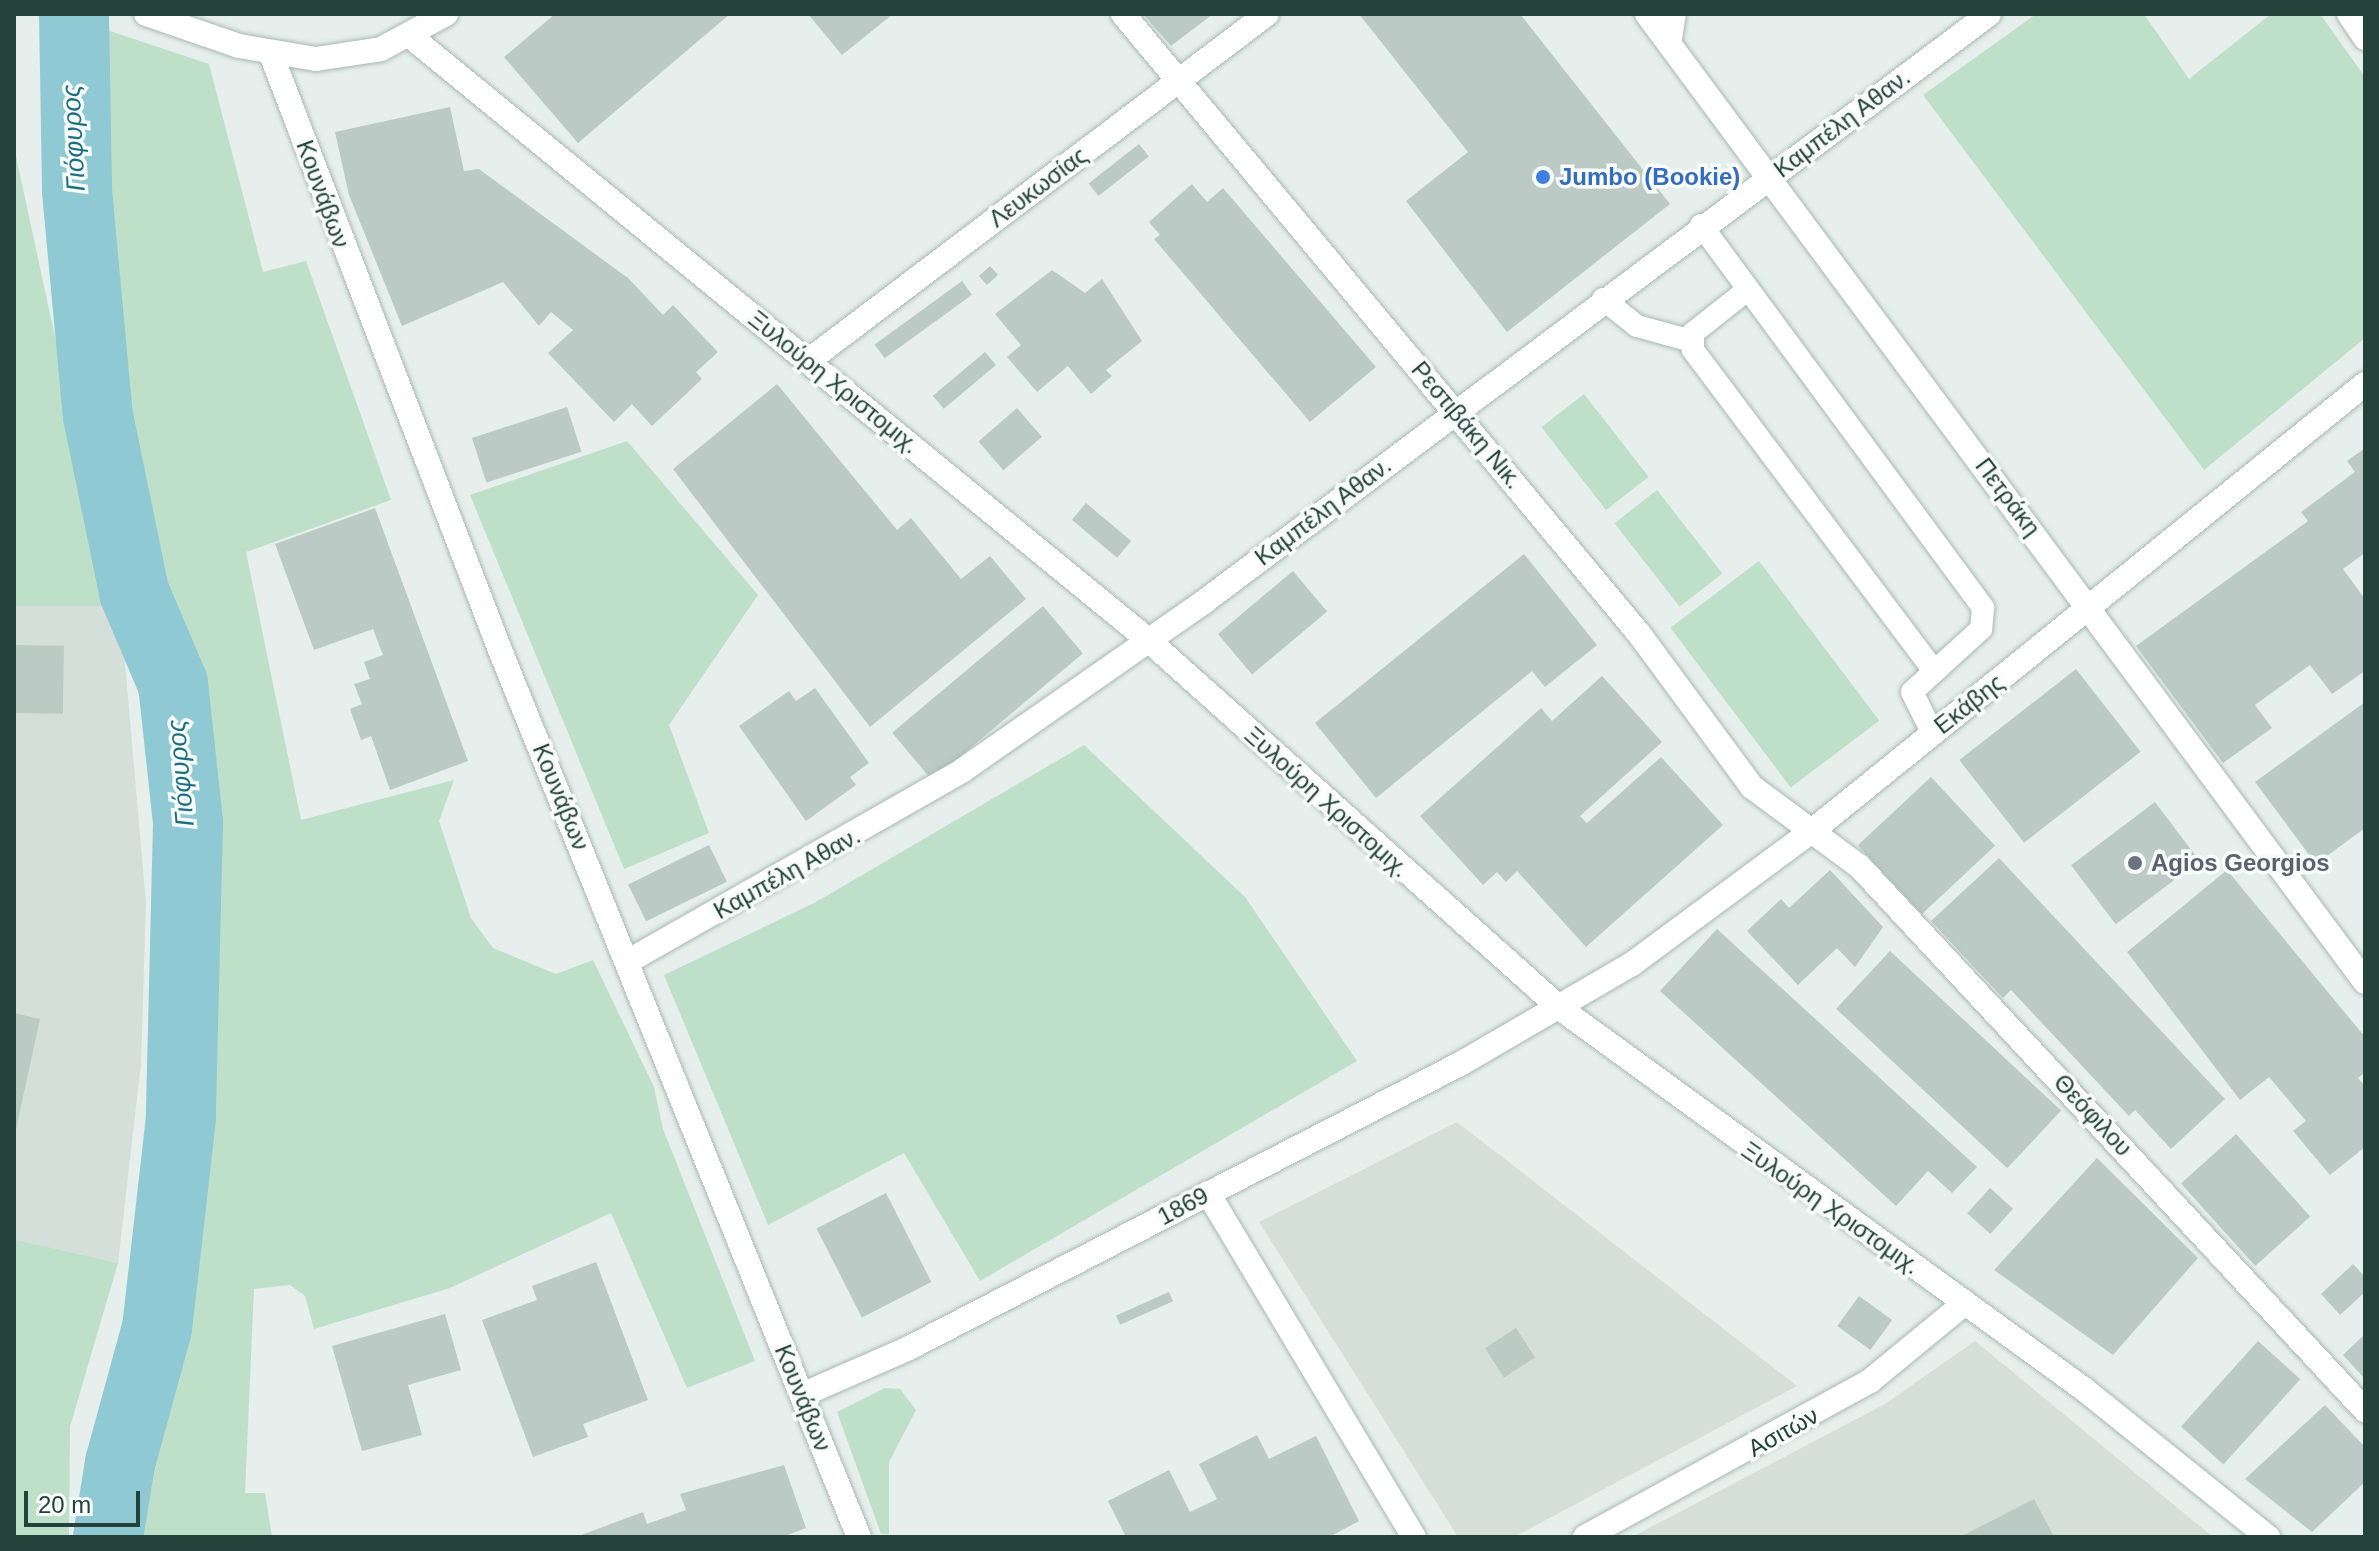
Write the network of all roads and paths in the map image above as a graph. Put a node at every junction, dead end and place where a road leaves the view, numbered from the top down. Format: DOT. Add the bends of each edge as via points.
graph roads {
  1 [pos="146,14"];
  2 [pos="446,14"];
  3 [pos="1123,14"];
  4 [pos="1267,14"];
  5 [pos="1647,14"];
  6 [pos="1675,14"];
  7 [pos="1989,14"];
  8 [pos="2349,14"];
  9 [pos="410,36"];
  10 [pos="2365,38"];
  11 [pos="1670,45"];
  12 [pos="271,54"];
  13 [pos="1176,82"];
  14 [pos="1770,177"];
  15 [pos="1701,225"];
  16 [pos="1746,291"];
  17 [pos="1603,299"];
  18 [pos="1692,341"];
  19 [pos="808,361"];
  20 [pos="2365,384"];
  21 [pos="1456,410"];
  22 [pos="2089,610"];
  23 [pos="1147,639"];
  24 [pos="1933,670"];
  25 [pos="1932,732"];
  26 [pos="1812,831"];
  27 [pos="627,962"];
  28 [pos="2364,979"];
  29 [pos="1561,1009"];
  30 [pos="1208,1193"];
  31 [pos="1965,1303"];
  32 [pos="802,1395"];
  33 [pos="2365,1410"];
  34 [pos="859,1537"];
  35 [pos="1414,1537"];
  36 [pos="1585,1537"];
  37 [pos="2268,1537"];
  1 -- 12 [label="street"];
  2 -- 9 [label="street"];
  3 -- 13 [label="street, Ρεστιβάκη Νικ."];
  4 -- 13 [label="street, Λευκωσίας"];
  5 -- 11 [label="street, Πετράκη"];
  6 -- 11 [label="lane"];
  7 -- 14 [label="street, Καμπέλη Αθαν."];
  8 -- 10 [label="street"];
  9 -- 12 [label="street" via="334,58"];
  9 -- 19 [label="street, Ξυλούρη Χριστομιχ."];
  11 -- 14 [label="street, Πετράκη"];
  12 -- 27 [label="street, Κουνάβων"];
  13 -- 19 [label="street, Λευκωσίας"];
  13 -- 21 [label="street, Ρεστιβάκη Νικ."];
  14 -- 15 [label="street, Καμπέλη Αθαν."];
  14 -- 22 [label="street, Πετράκη"];
  15 -- 16 [label="lane"];
  15 -- 17 [label="street, Καμπέλη Αθαν."];
  16 -- 18 [label="lane"];
  16 -- 24 [label="lane" via="1983,608 1981,629"];
  17 -- 18 [label="lane" via="1637,326"];
  17 -- 21 [label="street, Καμπέλη Αθαν."];
  18 -- 24 [label="lane"];
  19 -- 23 [label="street, Ξυλούρη Χριστομιχ."];
  20 -- 22 [label="street, Εκάβης"];
  21 -- 23 [label="street, Καμπέλη Αθαν."];
  21 -- 26 [label="street, Ρεστιβάκη Νικ." via="1640,635 1752,787"];
  22 -- 25 [label="street, Εκάβης"];
  22 -- 28 [label="street, Πετράκη"];
  23 -- 27 [label="street, Καμπέλη Αθαν." via="922,796"];
  23 -- 29 [label="street, Ξυλούρη Χριστομιχ."];
  24 -- 25 [label="lane" via="1912,700"];
  25 -- 26 [label="street, Εκάβης"];
  26 -- 29 [label="street, Εκάβης"];
  26 -- 33 [label="street, Θεόφιλου" via="1860,867"];
  27 -- 32 [label="street, Κουνάβων"];
  29 -- 30 [label="street, 1869"];
  29 -- 31 [label="street, Ξυλούρη Χριστομιχ."];
  30 -- 32 [label="street, 1869" via="909,1348"];
  30 -- 35 [label="street"];
  31 -- 36 [label="street, Ασιτών" via="1870,1381"];
  31 -- 37 [label="street, Ξυλούρη Χριστομιχ."];
  32 -- 34 [label="street, Κουνάβων"];
}
